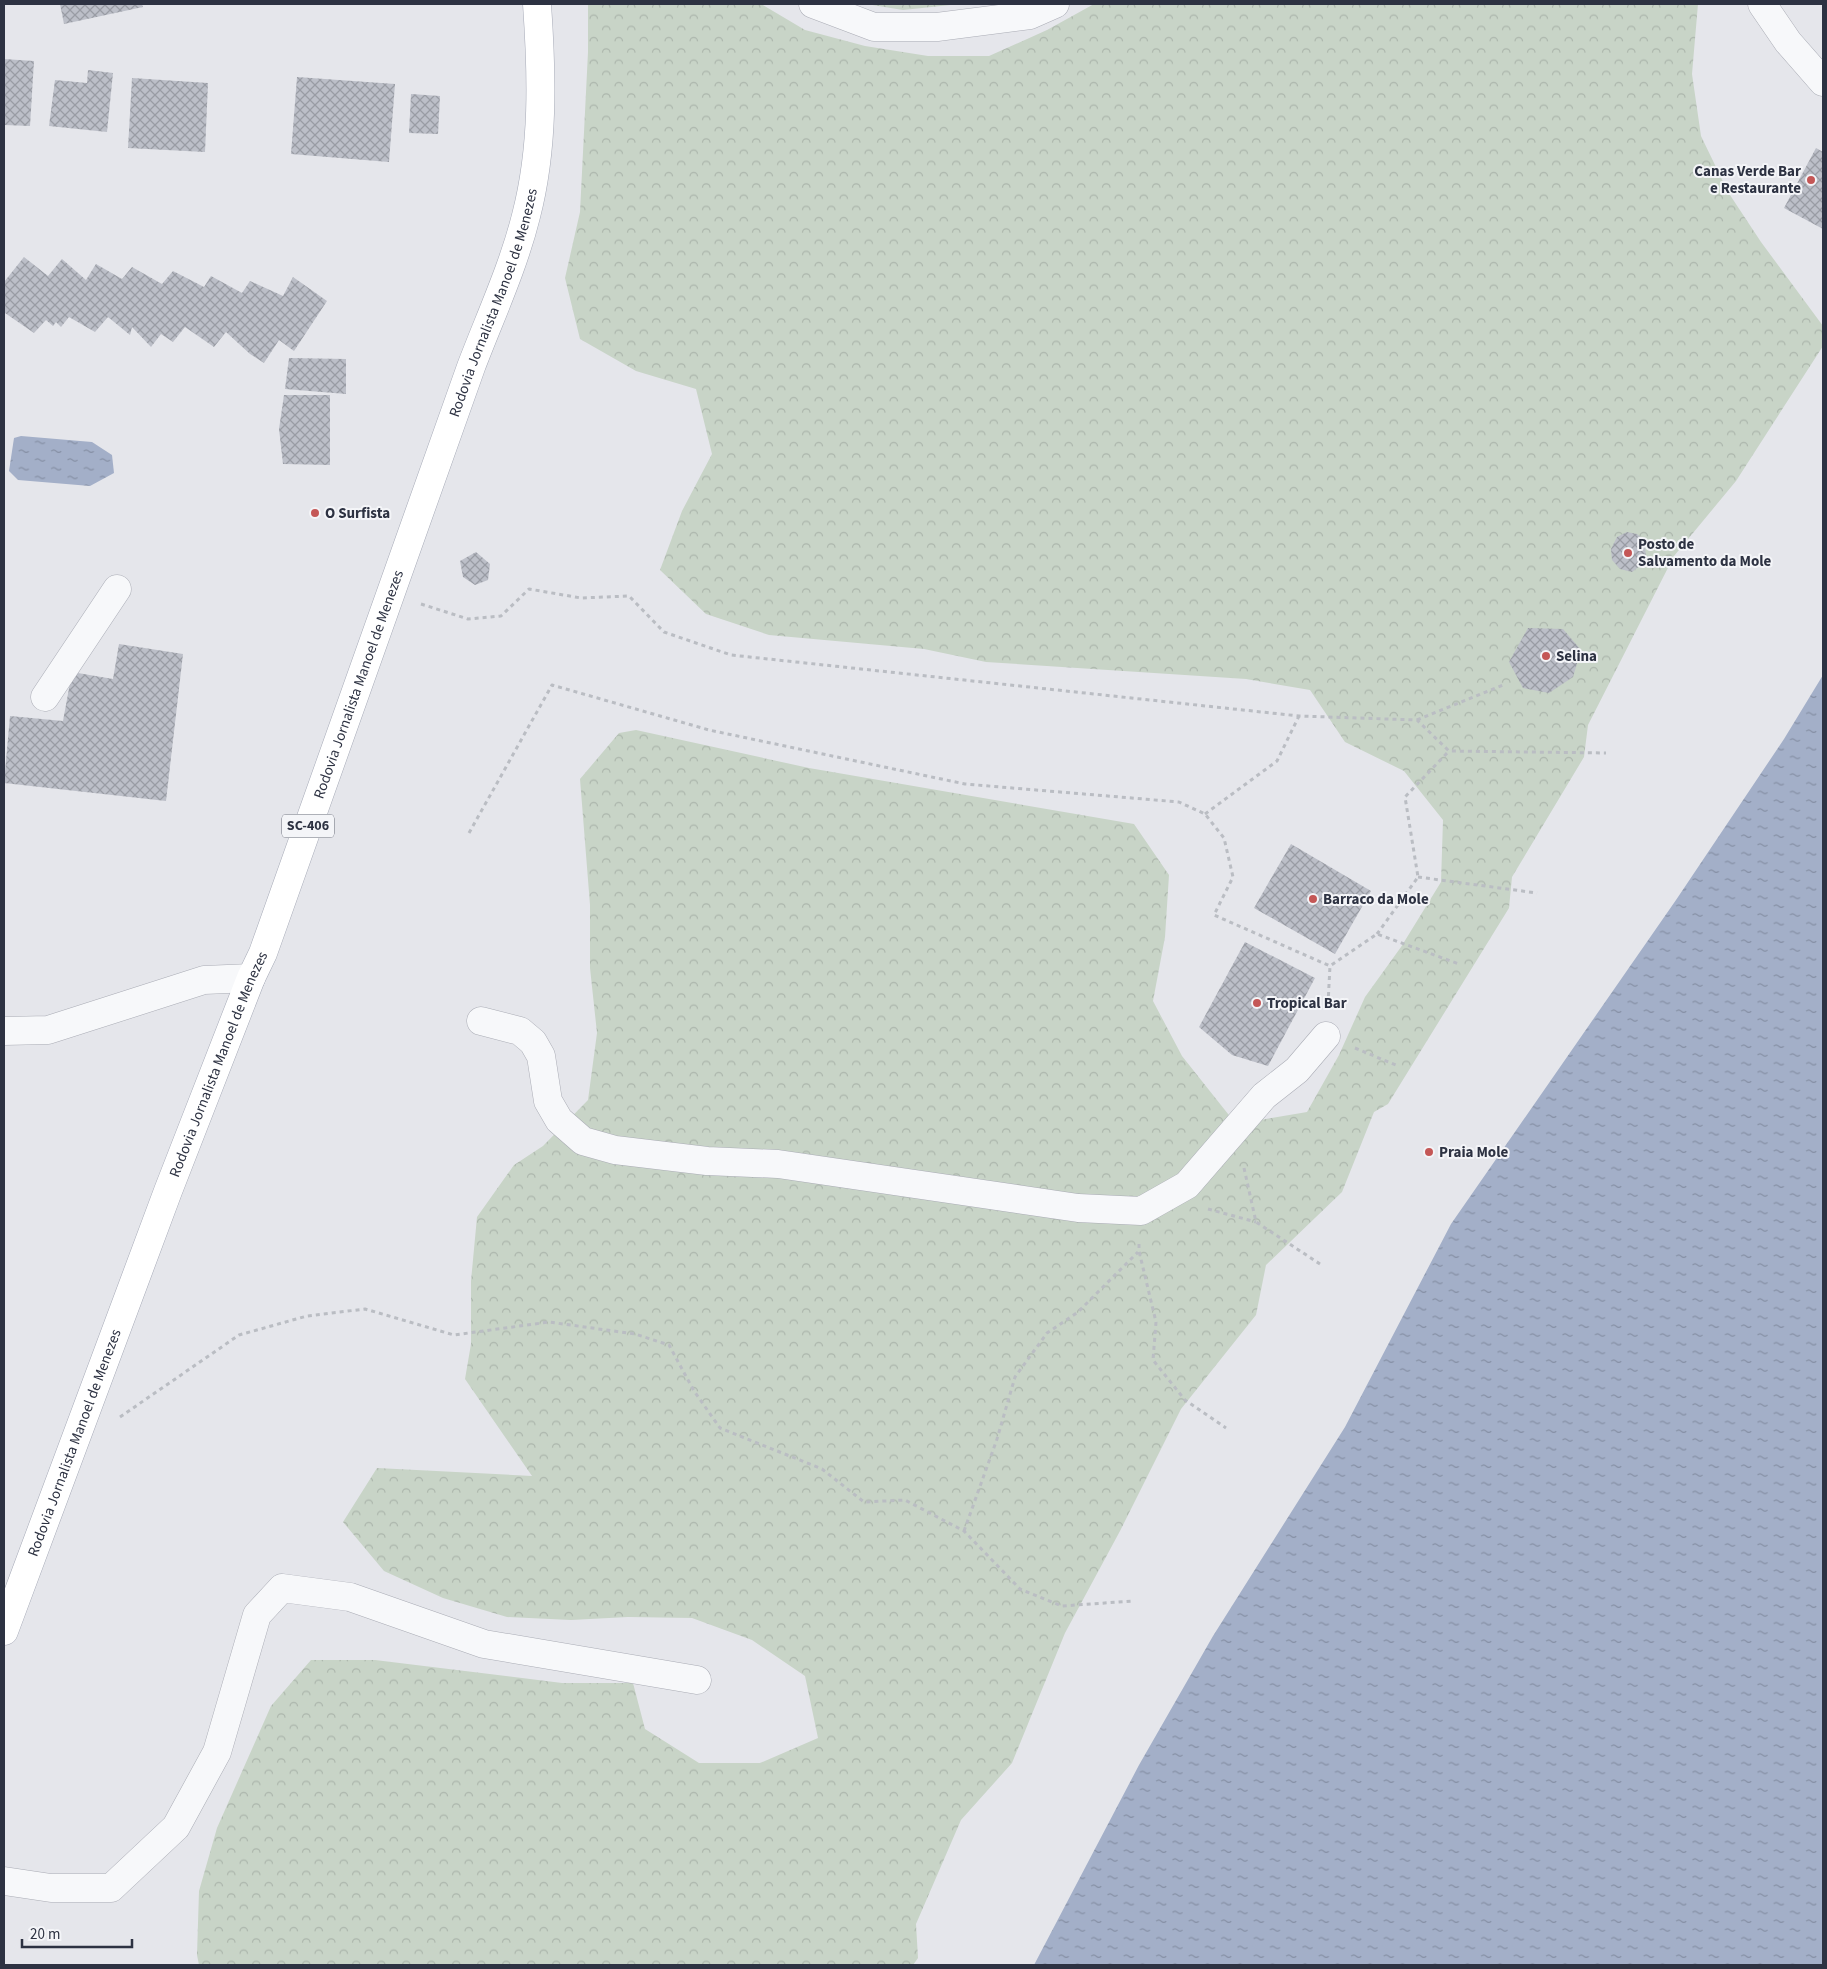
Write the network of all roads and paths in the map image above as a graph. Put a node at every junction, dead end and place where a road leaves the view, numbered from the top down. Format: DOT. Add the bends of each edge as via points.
graph roads {
  1 [pos="538,4"];
  2 [pos="813,4"];
  3 [pos="1055,4"];
  4 [pos="1762,4"];
  5 [pos="1823,82"];
  6 [pos="118,589"];
  7 [pos="391,594"];
  8 [pos="1503,685"];
  9 [pos="45,697"];
  10 [pos="1299,716"];
  11 [pos="1417,720"];
  12 [pos="1449,751"];
  13 [pos="1606,753"];
  14 [pos="1205,814"];
  15 [pos="469,834"];
  16 [pos="1418,877"];
  17 [pos="1538,893"];
  18 [pos="1377,934"];
  19 [pos="1459,964"];
  20 [pos="251,978"];
  21 [pos="481,1021"];
  22 [pos="4,1031"];
  23 [pos="1326,1036"];
  24 [pos="1243,1164"];
  25 [pos="1141,1211"];
  26 [pos="1139,1251"];
  27 [pos="1320,1264"];
  28 [pos="118,1418"];
  29 [pos="1226,1428"];
  30 [pos="964,1531"];
  31 [pos="1133,1601"];
  32 [pos="4,1631"];
  33 [pos="697,1680"];
  34 [pos="4,1881"];
  1 -- 7 [label="main road, Rodovia Jornalista Manoel de Menezes / SC-406" via="540,131 526,218"];
  2 -- 3 [label="lane" via="874,27 937,27 1030,15"];
  4 -- 5 [label="lane" via="1788,42"];
  6 -- 9 [label="lane"];
  7 -- 10 [label="path" via="468,619 501,616 529,589 581,598 629,596 664,632 731,655"];
  7 -- 20 [label="main road, Rodovia Jornalista Manoel de Menezes / SC-406"];
  8 -- 11 [label="path"];
  10 -- 11 [label="path"];
  10 -- 14 [label="path" via="1277,761"];
  11 -- 12 [label="path"];
  12 -- 13 [label="path"];
  12 -- 16 [label="path" via="1406,797"];
  14 -- 15 [label="path" via="1179,802 965,784 709,730 552,685"];
  14 -- 18 [label="path" via="1224,838 1233,877 1214,915 1330,966"];
  16 -- 17 [label="path"];
  16 -- 18 [label="path"];
  18 -- 19 [label="path"];
  20 -- 22 [label="lane" via="204,980 48,1030"];
  20 -- 32 [label="main road, Rodovia Jornalista Manoel de Menezes / SC-406"];
  21 -- 25 [label="lane" via="520,1031 533,1042 541,1056 548,1101 559,1120 583,1142 615,1150 707,1162 778,1164 1078,1208"];
  23 -- 25 [label="lane" via="1297,1070 1264,1096 1187,1185"];
  24 -- 27 [label="path" via="1256,1222"];
  25 -- 26 [label="path"];
  26 -- 29 [label="path" via="1156,1322 1153,1360 1185,1400"];
  26 -- 30 [label="path" via="1078,1312 1047,1333 1015,1377"];
  28 -- 30 [label="path" via="239,1335 307,1316 365,1309 454,1335 549,1322 635,1334 670,1345 694,1391 720,1428 822,1470 864,1502 905,1500"];
  30 -- 31 [label="path" via="1020,1589 1062,1606"];
  33 -- 34 [label="lane" via="484,1644 350,1597 282,1588 257,1615 216,1752 176,1827 111,1888 52,1888"];
}
